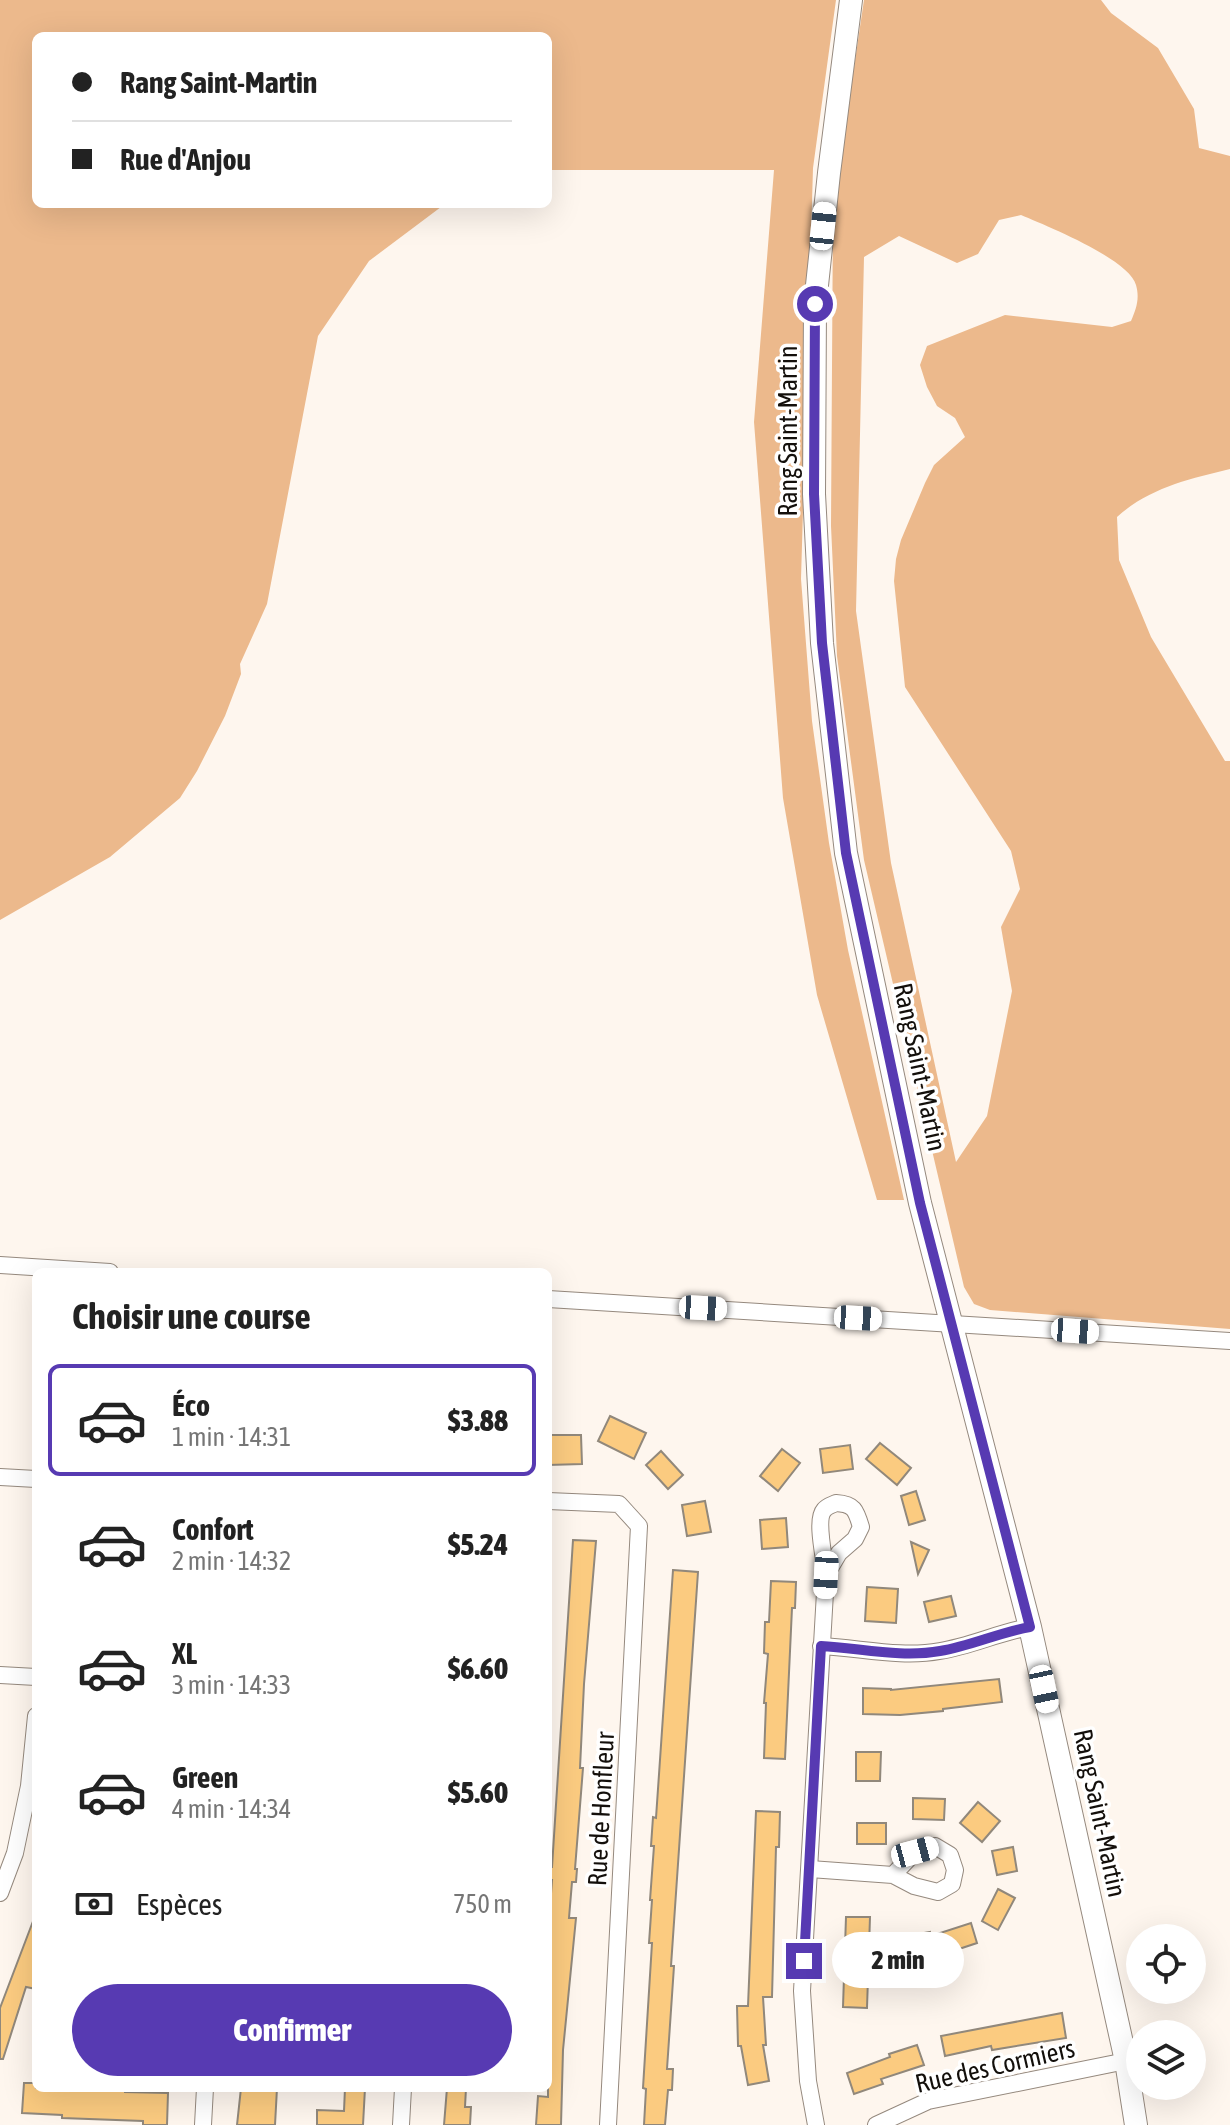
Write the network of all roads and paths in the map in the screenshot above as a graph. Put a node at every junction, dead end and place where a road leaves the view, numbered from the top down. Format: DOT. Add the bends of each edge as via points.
graph roads {
  1 [pos="851,0"];
  2 [pos="0,1265"];
  3 [pos="47,1268"];
  4 [pos="552,1299"];
  5 [pos="951,1323"];
  6 [pos="1230,1341"];
  7 [pos="0,1477"];
  8 [pos="32,1479"];
  9 [pos="552,1501"];
  10 [pos="826,1575"];
  11 [pos="1030,1627"];
  12 [pos="821,1646"];
  13 [pos="0,1675"];
  14 [pos="32,1677"];
  15 [pos="32,1756"];
  16 [pos="810,1869"];
  17 [pos="893,1875"];
  18 [pos="0,1893"];
  19 [pos="1126,2061"];
  20 [pos="205,2092"];
  21 [pos="403,2092"];
  22 [pos="1132,2100"];
  23 [pos="203,2125"];
  24 [pos="401,2125"];
  25 [pos="608,2125"];
  26 [pos="816,2125"];
  27 [pos="876,2125"];
  28 [pos="1136,2125"];
  1 -- 5 [label="street, Rang Saint-Martin" via="815,304 814,494 822,643 846,853 920,1203"];
  2 -- 3 [label="street"];
  4 -- 5 [label="street"];
  5 -- 6 [label="street"];
  5 -- 11 [label="street, Rang Saint-Martin"];
  7 -- 8 [label="street"];
  9 -- 25 [label="street, Rue de Honfleur" via="619,1504 639,1526"];
  10 -- 12 [label="street"];
  11 -- 12 [label="street" via="939,1651"];
  11 -- 19 [label="street, Rang Saint-Martin"];
  12 -- 16 [label="street"];
  13 -- 14 [label="street"];
  15 -- 18 [label="street" via="15,1853"];
  16 -- 17 [label="street"];
  16 -- 26 [label="street" via="802,1991"];
  19 -- 27 [label="street, Rue des Cormiers" via="928,2101"];
  20 -- 23 [label="street"];
  21 -- 24 [label="street"];
  22 -- 28 [label="street, Rang Saint-Martin"];
}
